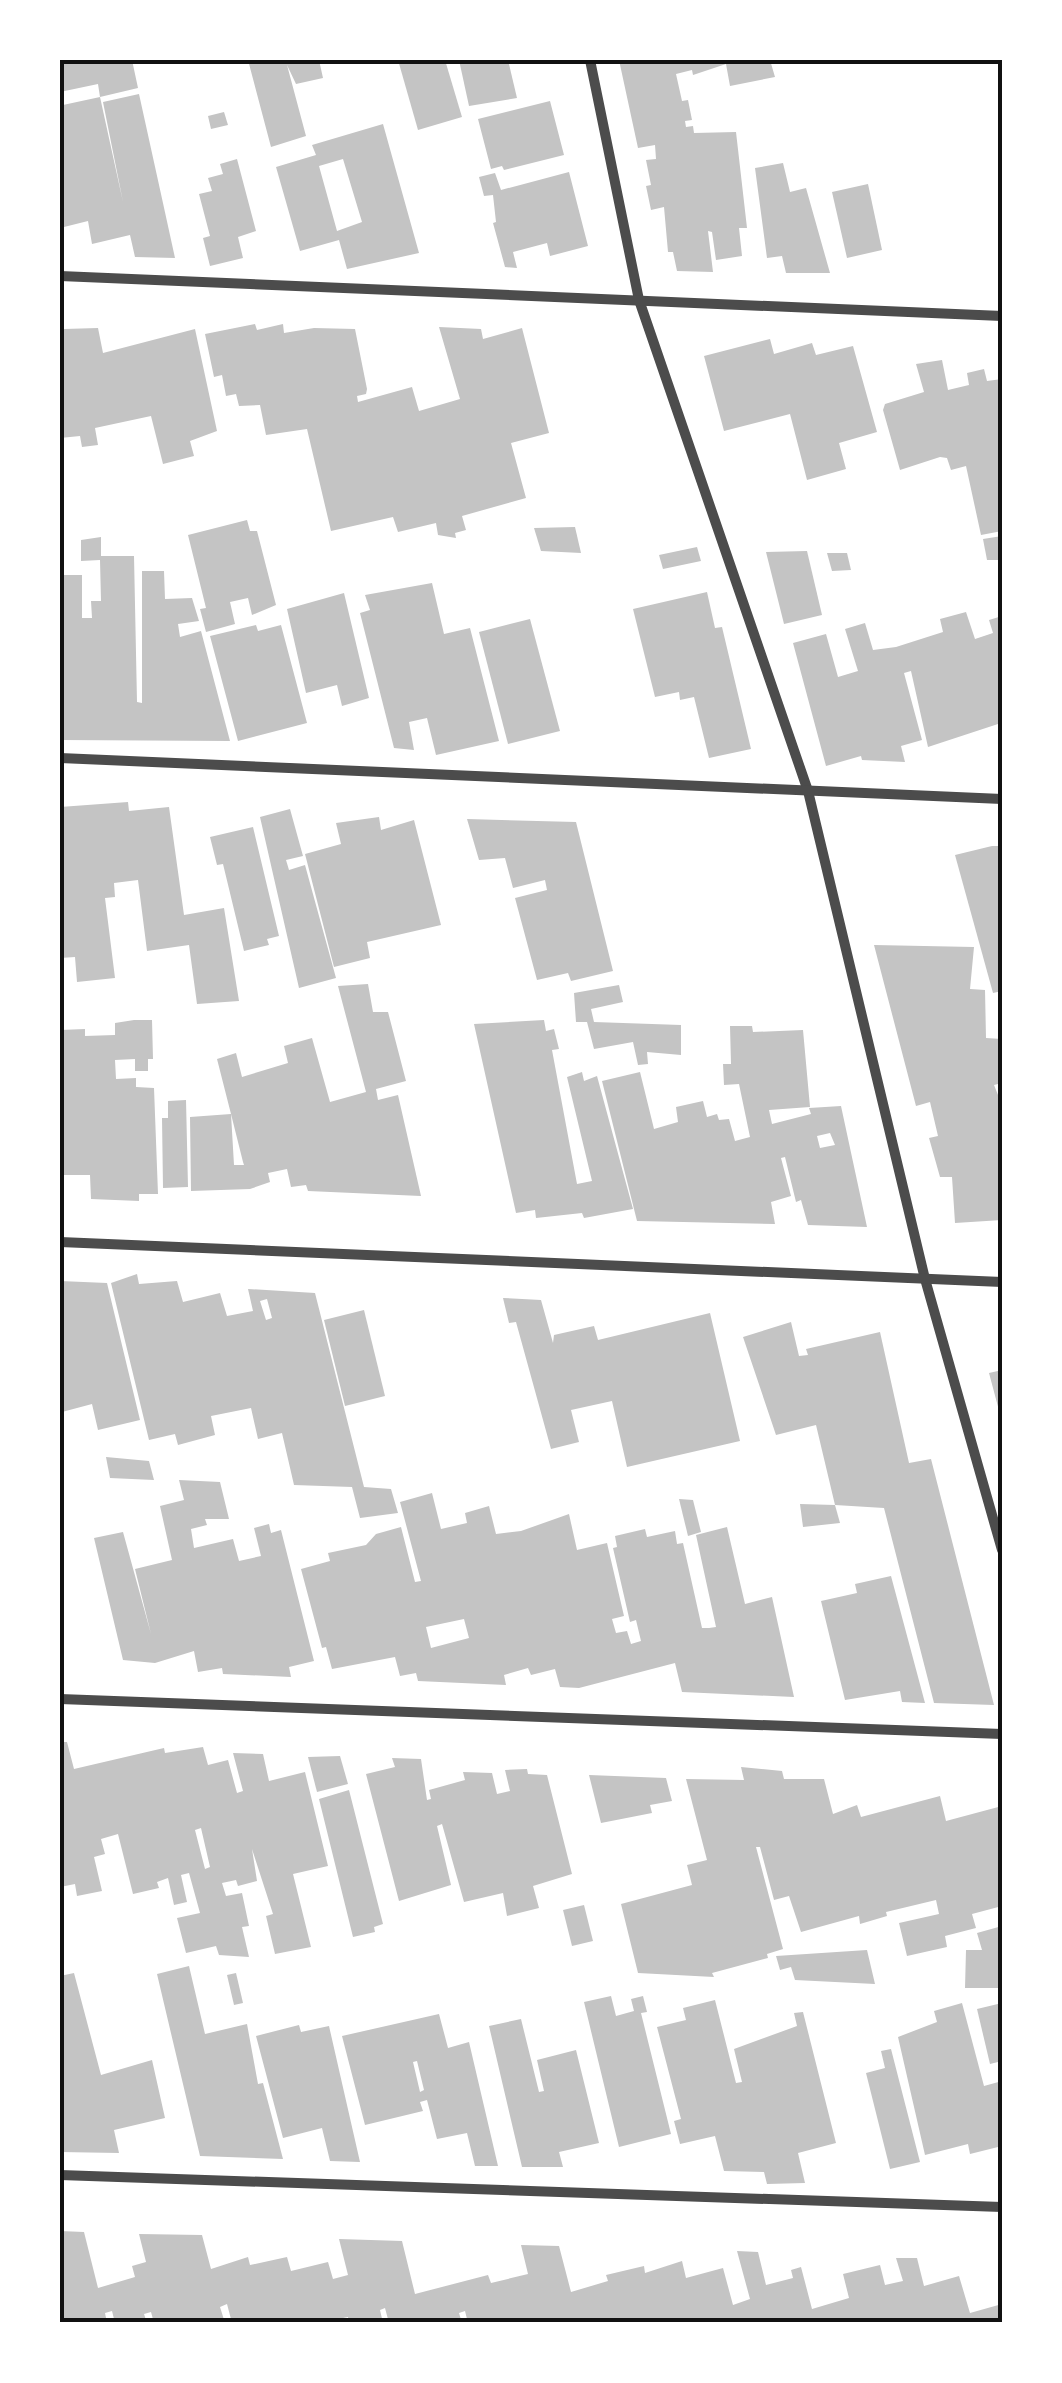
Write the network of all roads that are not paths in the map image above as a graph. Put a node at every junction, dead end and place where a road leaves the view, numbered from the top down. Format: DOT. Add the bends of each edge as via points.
graph roads {
  1 [pos="590,60"];
  2 [pos="60,276"];
  3 [pos="639,300"];
  4 [pos="1002,316"];
  5 [pos="60,758"];
  6 [pos="808,791"];
  7 [pos="1002,798"];
  8 [pos="60,1242"];
  9 [pos="926,1280"];
  10 [pos="1002,1282"];
  11 [pos="1002,1550"];
  12 [pos="60,1699"];
  13 [pos="1002,1734"];
  14 [pos="60,2175"];
  15 [pos="1002,2207"];
  1 -- 3 [label="street"];
  2 -- 3 [label="street"];
  3 -- 4 [label="street"];
  3 -- 6 [label="street"];
  5 -- 6 [label="street"];
  6 -- 7 [label="street"];
  6 -- 9 [label="street"];
  8 -- 9 [label="street"];
  9 -- 10 [label="street"];
  9 -- 11 [label="street"];
  12 -- 13 [label="street"];
  14 -- 15 [label="street"];
}
